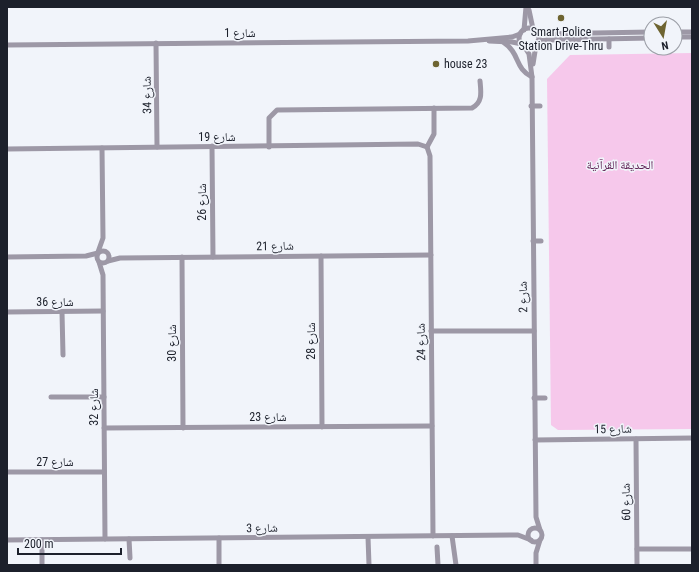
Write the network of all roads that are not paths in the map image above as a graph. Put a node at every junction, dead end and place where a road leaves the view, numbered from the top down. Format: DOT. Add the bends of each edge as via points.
graph roads {
  1 [pos="527,7"];
  2 [pos="533,29"];
  3 [pos="522,32"];
  4 [pos="643,32"];
  5 [pos="538,34"];
  6 [pos="609,38"];
  7 [pos="643,38"];
  8 [pos="472,40"];
  9 [pos="503,42"];
  10 [pos="156,43"];
  11 [pos="537,43"];
  12 [pos="7,45"];
  13 [pos="523,45"];
  14 [pos="609,47"];
  15 [pos="532,77"];
  16 [pos="480,81"];
  17 [pos="531,106"];
  18 [pos="540,106"];
  19 [pos="434,108"];
  20 [pos="212,146"];
  21 [pos="157,147"];
  22 [pos="269,147"];
  23 [pos="427,147"];
  24 [pos="102,148"];
  25 [pos="7,149"];
  26 [pos="103,238"];
  27 [pos="533,241"];
  28 [pos="541,241"];
  29 [pos="98,253"];
  30 [pos="108,253"];
  31 [pos="431,255"];
  32 [pos="86,256"];
  33 [pos="321,256"];
  34 [pos="7,257"];
  35 [pos="182,257"];
  36 [pos="213,257"];
  37 [pos="120,258"];
  38 [pos="108,261"];
  39 [pos="98,262"];
  40 [pos="103,275"];
  41 [pos="7,312"];
  42 [pos="62,312"];
  43 [pos="103,312"];
  44 [pos="431,331"];
  45 [pos="534,331"];
  46 [pos="63,355"];
  47 [pos="52,397"];
  48 [pos="104,397"];
  49 [pos="534,398"];
  50 [pos="545,398"];
  51 [pos="432,426"];
  52 [pos="322,427"];
  53 [pos="104,428"];
  54 [pos="183,428"];
  55 [pos="692,438"];
  56 [pos="636,439"];
  57 [pos="535,440"];
  58 [pos="7,472"];
  59 [pos="104,472"];
  60 [pos="536,517"];
  61 [pos="531,530"];
  62 [pos="540,530"];
  63 [pos="518,535"];
  64 [pos="433,536"];
  65 [pos="452,536"];
  66 [pos="368,537"];
  67 [pos="218,538"];
  68 [pos="105,539"];
  69 [pos="129,539"];
  70 [pos="7,540"];
  71 [pos="42,540"];
  72 [pos="531,540"];
  73 [pos="540,540"];
  74 [pos="438,547"];
  75 [pos="692,548"];
  76 [pos="637,549"];
  77 [pos="536,553"];
  78 [pos="130,558"];
  79 [pos="42,565"];
  80 [pos="219,565"];
  81 [pos="369,565"];
  82 [pos="438,565"];
  83 [pos="456,565"];
  84 [pos="536,565"];
  85 [pos="637,565"];
  1 -- 2 [label="street"];
  1 -- 3 [label="street"];
  2 -- 3 [label="street"];
  2 -- 5 [label="street"];
  3 -- 8 [label="street, شارع 1" via="512,37"];
  3 -- 13 [label="street" via="519,38"];
  4 -- 5 [label="street"];
  5 -- 11 [label="street"];
  6 -- 7 [label="street"];
  6 -- 11 [label="street" via="547,40"];
  6 -- 14 [label="street"];
  8 -- 9 [label="street, شارع 1"];
  8 -- 10 [label="street, شارع 1"];
  9 -- 13 [label="street, شارع 1"];
  9 -- 15 [label="street" via="514,51 521,71"];
  10 -- 12 [label="street, شارع 1"];
  10 -- 21 [label="street, شارع 34"];
  11 -- 13 [label="street" via="530,48"];
  11 -- 15 [label="street, شارع 2"];
  13 -- 15 [label="street, شارع 2" via="529,54"];
  15 -- 17 [label="street, شارع 2"];
  16 -- 19 [label="street" via="481,98 476,106"];
  17 -- 18 [label="street"];
  17 -- 27 [label="street, شارع 2"];
  19 -- 22 [label="street" via="277,110 269,118"];
  19 -- 23 [label="street" via="434,134"];
  20 -- 21 [label="street, شارع 19"];
  20 -- 22 [label="street, شارع 19"];
  20 -- 36 [label="street, شارع 26"];
  21 -- 24 [label="street, شارع 19"];
  22 -- 23 [label="street, شارع 19" via="418,144"];
  23 -- 31 [label="street, شارع 24" via="430,156"];
  24 -- 25 [label="street, شارع 19"];
  24 -- 26 [label="street"];
  26 -- 29 [label="street"];
  26 -- 30 [label="street"];
  27 -- 28 [label="street"];
  27 -- 45 [label="street, شارع 2"];
  29 -- 30 [label="street"];
  29 -- 32 [label="street"];
  29 -- 39 [label="street"];
  30 -- 37 [label="street, شارع 21"];
  30 -- 38 [label="street"];
  31 -- 33 [label="street, شارع 21"];
  31 -- 44 [label="street, شارع 24"];
  32 -- 34 [label="street"];
  32 -- 39 [label="street"];
  33 -- 36 [label="street, شارع 21"];
  33 -- 52 [label="street, شارع 28"];
  35 -- 36 [label="street, شارع 21"];
  35 -- 37 [label="street, شارع 21"];
  35 -- 54 [label="street, شارع 30"];
  37 -- 38 [label="street, شارع 21"];
  38 -- 39 [label="street" via="104,264"];
  38 -- 40 [label="street, شارع 32"];
  39 -- 40 [label="street, شارع 32"];
  40 -- 43 [label="street, شارع 32"];
  41 -- 42 [label="street, شارع 36"];
  42 -- 43 [label="street, شارع 36"];
  42 -- 46 [label="street"];
  43 -- 48 [label="street, شارع 32"];
  44 -- 45 [label="street"];
  44 -- 51 [label="street, شارع 24"];
  45 -- 49 [label="street, شارع 2"];
  47 -- 48 [label="street"];
  48 -- 53 [label="street, شارع 32"];
  49 -- 50 [label="street"];
  49 -- 57 [label="street, شارع 2"];
  51 -- 52 [label="street, شارع 23"];
  51 -- 64 [label="street, شارع 24"];
  52 -- 54 [label="street, شارع 23"];
  53 -- 54 [label="street, شارع 23"];
  53 -- 59 [label="street, شارع 32"];
  55 -- 56 [label="street, شارع 15"];
  56 -- 57 [label="street, شارع 15"];
  56 -- 76 [label="street, شارع 60"];
  57 -- 60 [label="street, شارع 2"];
  58 -- 59 [label="street, شارع 27"];
  59 -- 68 [label="street, شارع 32"];
  60 -- 61 [label="street, شارع 2"];
  60 -- 62 [label="street, شارع 2"];
  61 -- 62 [label="street"];
  61 -- 63 [label="street, شارع 3"];
  61 -- 72 [label="street"];
  62 -- 73 [label="street"];
  63 -- 65 [label="street, شارع 3"];
  63 -- 72 [label="street, شارع 3"];
  64 -- 65 [label="street, شارع 3"];
  64 -- 66 [label="street, شارع 3"];
  65 -- 83 [label="street"];
  66 -- 67 [label="street, شارع 3"];
  66 -- 81 [label="street"];
  67 -- 69 [label="street, شارع 3"];
  67 -- 80 [label="street"];
  68 -- 69 [label="street, شارع 3"];
  68 -- 71 [label="street, شارع 3"];
  69 -- 78 [label="street"];
  70 -- 71 [label="street, شارع 3"];
  71 -- 79 [label="street"];
  72 -- 73 [label="street"];
  72 -- 77 [label="street"];
  73 -- 77 [label="street"];
  74 -- 82 [label="street"];
  75 -- 76 [label="street"];
  76 -- 85 [label="street, شارع 60"];
  77 -- 84 [label="street"];
}
